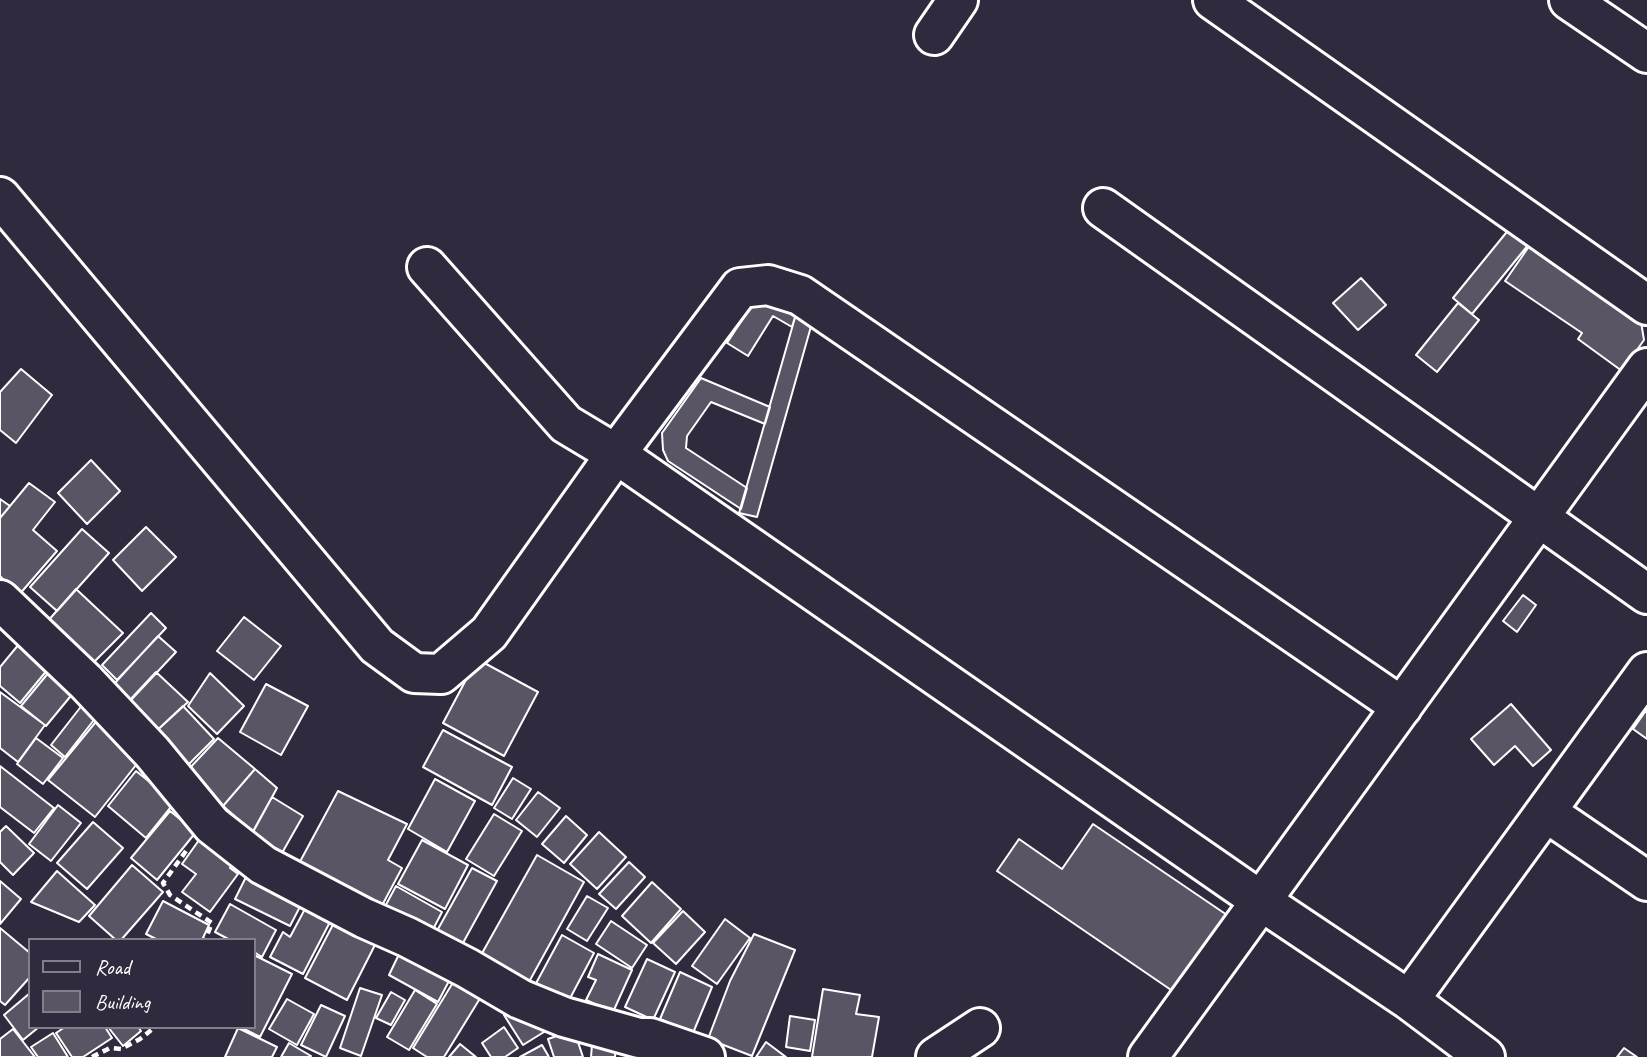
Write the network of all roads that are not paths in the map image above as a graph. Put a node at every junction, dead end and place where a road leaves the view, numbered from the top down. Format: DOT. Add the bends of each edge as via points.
graph roads {
  1 [pos="958,0"];
  2 [pos="1213,0"];
  3 [pos="1569,0"];
  4 [pos="933,35"];
  5 [pos="1647,53"];
  6 [pos="0,197"];
  7 [pos="1103,208"];
  8 [pos="427,267"];
  9 [pos="1647,305"];
  10 [pos="1647,368"];
  11 [pos="616,454"];
  12 [pos="1539,517"];
  13 [pos="1647,594"];
  14 [pos="0,600"];
  15 [pos="1647,672"];
  16 [pos="1402,707"];
  17 [pos="1546,812"];
  18 [pos="1647,881"];
  19 [pos="1261,901"];
  20 [pos="1409,1000"];
  21 [pos="979,1028"];
  22 [pos="705,1057"];
  23 [pos="936,1057"];
  24 [pos="1147,1057"];
  25 [pos="1485,1057"];
  1 -- 4 [label="street"];
  2 -- 9 [label="street"];
  3 -- 5 [label="street"];
  6 -- 11 [label="street" via="377,646 414,673 440,674 489,634"];
  7 -- 12 [label="street"];
  8 -- 11 [label="street" via="566,424"];
  10 -- 12 [label="street"];
  11 -- 16 [label="street" via="740,288 768,285 800,295"];
  11 -- 19 [label="street"];
  12 -- 13 [label="street"];
  12 -- 16 [label="street"];
  14 -- 22 [label="street" via="86,681 212,825 263,865 520,999 565,1017"];
  15 -- 17 [label="street"];
  16 -- 19 [label="street"];
  17 -- 18 [label="street"];
  17 -- 20 [label="street"];
  19 -- 20 [label="street"];
  19 -- 24 [label="street"];
  20 -- 25 [label="street"];
  21 -- 23 [label="street"];
}
